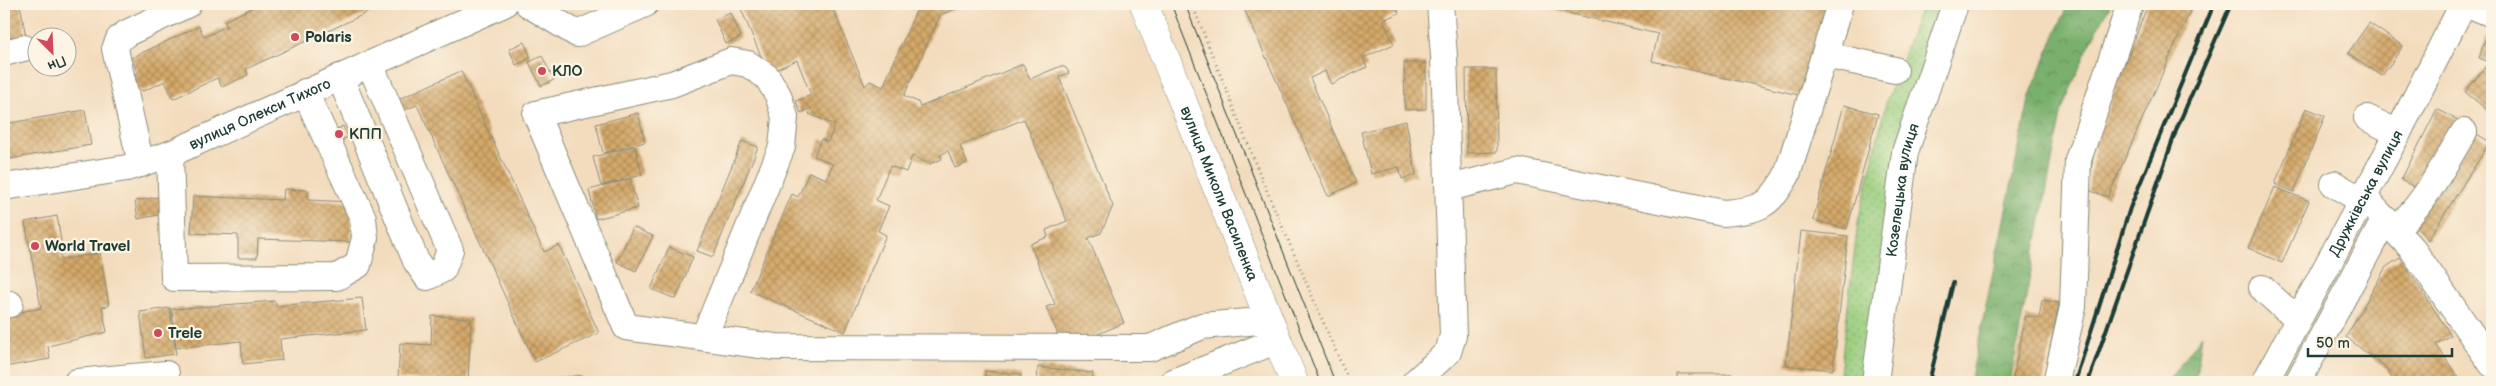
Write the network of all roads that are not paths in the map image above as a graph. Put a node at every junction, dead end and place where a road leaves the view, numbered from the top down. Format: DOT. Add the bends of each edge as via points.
graph roads {
  1 [pos="188,4"];
  2 [pos="504,4"];
  3 [pos="528,4"];
  4 [pos="646,4"];
  5 [pos="1144,4"];
  6 [pos="1440,4"];
  7 [pos="1840,4"];
  8 [pos="1955,4"];
  9 [pos="2130,4"];
  10 [pos="2463,4"];
  11 [pos="2468,4"];
  12 [pos="2492,14"];
  13 [pos="1825,55"];
  14 [pos="370,64"];
  15 [pos="1895,70"];
  16 [pos="340,76"];
  17 [pos="305,92"];
  18 [pos="2367,118"];
  19 [pos="2398,132"];
  20 [pos="2464,132"];
  21 [pos="170,154"];
  22 [pos="140,164"];
  23 [pos="2334,184"];
  24 [pos="4,187"];
  25 [pos="1449,188"];
  26 [pos="2364,197"];
  27 [pos="2390,225"];
  28 [pos="2262,288"];
  29 [pos="2299,316"];
  30 [pos="1274,330"];
  31 [pos="704,338"];
  32 [pos="2492,364"];
  33 [pos="166,374"];
  34 [pos="2306,380"];
  35 [pos="91,381"];
  36 [pos="1173,382"];
  37 [pos="1294,382"];
  38 [pos="1415,382"];
  39 [pos="1875,382"];
  40 [pos="2056,382"];
  41 [pos="2265,382"];
  1 -- 22 [label="street" via="127,33 119,39 115,49"];
  2 -- 14 [label="street, вулиця Олекси Тихого"];
  3 -- 4 [label="street" via="577,34"];
  5 -- 30 [label="main road, вулиця Миколи Василенка"];
  6 -- 25 [label="street"];
  7 -- 13 [label="street"];
  8 -- 39 [label="street, Козелецька вулиця" via="1905,152"];
  9 -- 40 [label="street" via="2078,160 2073,306"];
  10 -- 19 [label="street, Дружківська вулиця"];
  11 -- 12 [label="street"];
  13 -- 15 [label="street"];
  13 -- 25 [label="street" via="1787,175 1776,195 1754,210 1723,213 1517,171"];
  14 -- 16 [label="street, вулиця Олекси Тихого"];
  14 -- 16 [label="street" via="450,250 443,269 428,277 416,261"];
  16 -- 17 [label="street, вулиця Олекси Тихого"];
  17 -- 21 [label="street, вулиця Олекси Тихого"];
  17 -- 21 [label="street" via="362,218 365,238 358,265 337,277 174,278"];
  18 -- 19 [label="street"];
  19 -- 26 [label="street, Дружківська вулиця"];
  20 -- 27 [label="street" via="2424,198"];
  21 -- 22 [label="street, вулиця Олекси Тихого"];
  22 -- 24 [label="street, вулиця Олекси Тихого"];
  23 -- 26 [label="street"];
  25 -- 38 [label="street" via="1453,336 1448,352"];
  26 -- 27 [label="street"];
  26 -- 29 [label="street, Дружківська вулиця"];
  27 -- 32 [label="street" via="2413,250"];
  27 -- 34 [label="street"];
  28 -- 29 [label="street" via="2284,308"];
  29 -- 41 [label="street, Дружківська вулиця"];
  30 -- 31 [label="street" via="1202,326 1150,348 775,347"];
  30 -- 36 [label="street"];
  30 -- 37 [label="main road, вулиця Миколи Василенка"];
  31 -- 31 [label="street" via="626,327 536,114 672,84 731,61 748,64 767,78 778,95 785,117 782,148"];
  33 -- 35 [label="street"];
}
